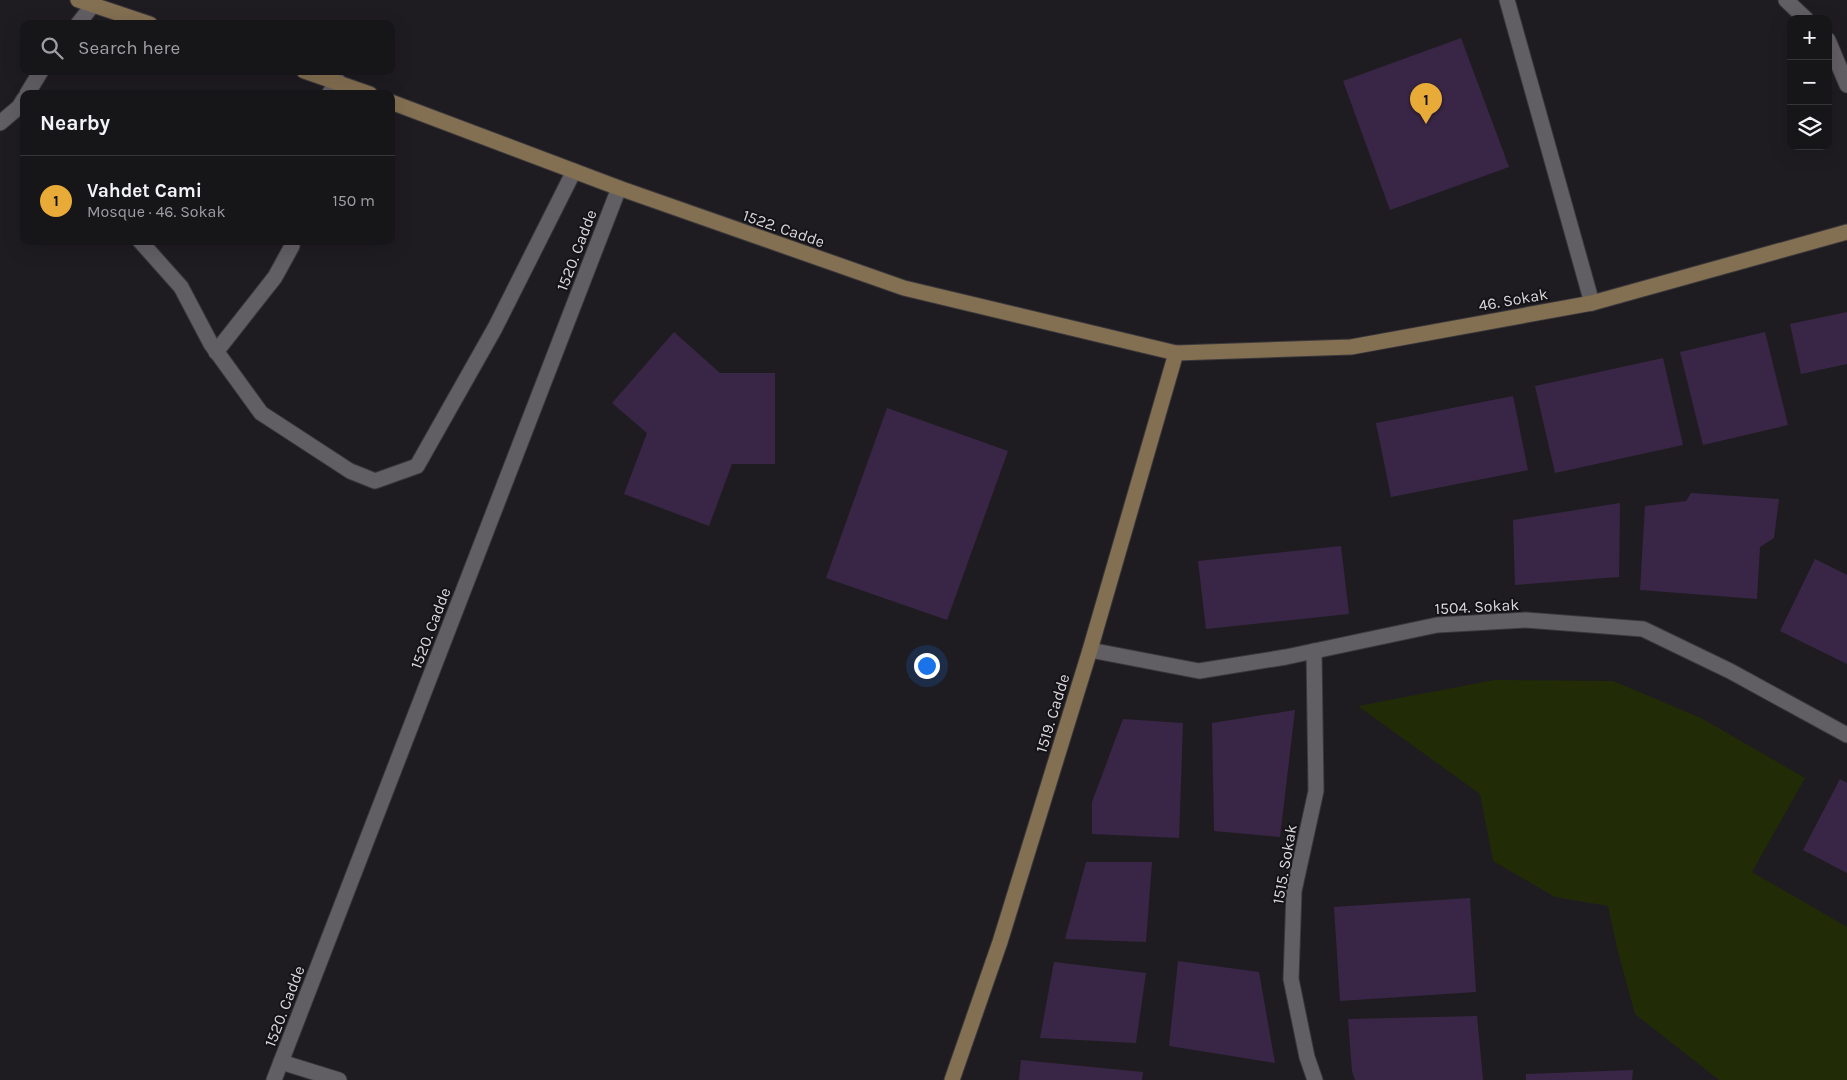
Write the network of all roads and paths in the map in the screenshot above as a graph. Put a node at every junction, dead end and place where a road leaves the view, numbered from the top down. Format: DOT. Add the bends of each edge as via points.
graph roads {
  1 [pos="78,0"];
  2 [pos="1507,0"];
  3 [pos="1786,0"];
  4 [pos="91,3"];
  5 [pos="1802,15"];
  6 [pos="80,20"];
  7 [pos="139,20"];
  8 [pos="1832,49"];
  9 [pos="39,75"];
  10 [pos="311,75"];
  11 [pos="1847,85"];
  12 [pos="333,88"];
  13 [pos="30,90"];
  14 [pos="395,104"];
  15 [pos="20,106"];
  16 [pos="0,123"];
  17 [pos="574,171"];
  18 [pos="619,188"];
  19 [pos="1847,232"];
  20 [pos="144,245"];
  21 [pos="292,245"];
  22 [pos="1592,302"];
  23 [pos="216,352"];
  24 [pos="1176,353"];
  25 [pos="1090,650"];
  26 [pos="1314,651"];
  27 [pos="1847,735"];
  28 [pos="281,1062"];
  29 [pos="274,1080"];
  30 [pos="339,1080"];
  31 [pos="952,1080"];
  32 [pos="1315,1080"];
  1 -- 4 [label="street"];
  2 -- 22 [label="street"];
  3 -- 5 [label="street"];
  4 -- 6 [label="street"];
  4 -- 7 [label="street"];
  8 -- 11 [label="street"];
  9 -- 13 [label="street"];
  10 -- 12 [label="street"];
  14 -- 17 [label="street, 1522. Cadde"];
  15 -- 16 [label="street"];
  17 -- 18 [label="street, 1522. Cadde"];
  17 -- 23 [label="street" via="494,328 416,466 375,482 350,471 261,413"];
  18 -- 24 [label="street, 1522. Cadde" via="904,288"];
  18 -- 28 [label="street, 1520. Cadde"];
  19 -- 22 [label="street, 46. Sokak"];
  20 -- 23 [label="street" via="181,286"];
  21 -- 23 [label="street" via="275,277"];
  22 -- 24 [label="street, 46. Sokak" via="1351,347"];
  24 -- 25 [label="street, 1519. Cadde"];
  25 -- 26 [label="street, 1504. Sokak" via="1199,670"];
  25 -- 31 [label="street, 1519. Cadde" via="1000,942"];
  26 -- 27 [label="street, 1504. Sokak" via="1437,625 1526,620 1643,629 1730,670"];
  26 -- 32 [label="street, 1515. Sokak" via="1316,791 1294,890 1291,979"];
  28 -- 29 [label="street, 1520. Cadde"];
  28 -- 30 [label="street"];
}
